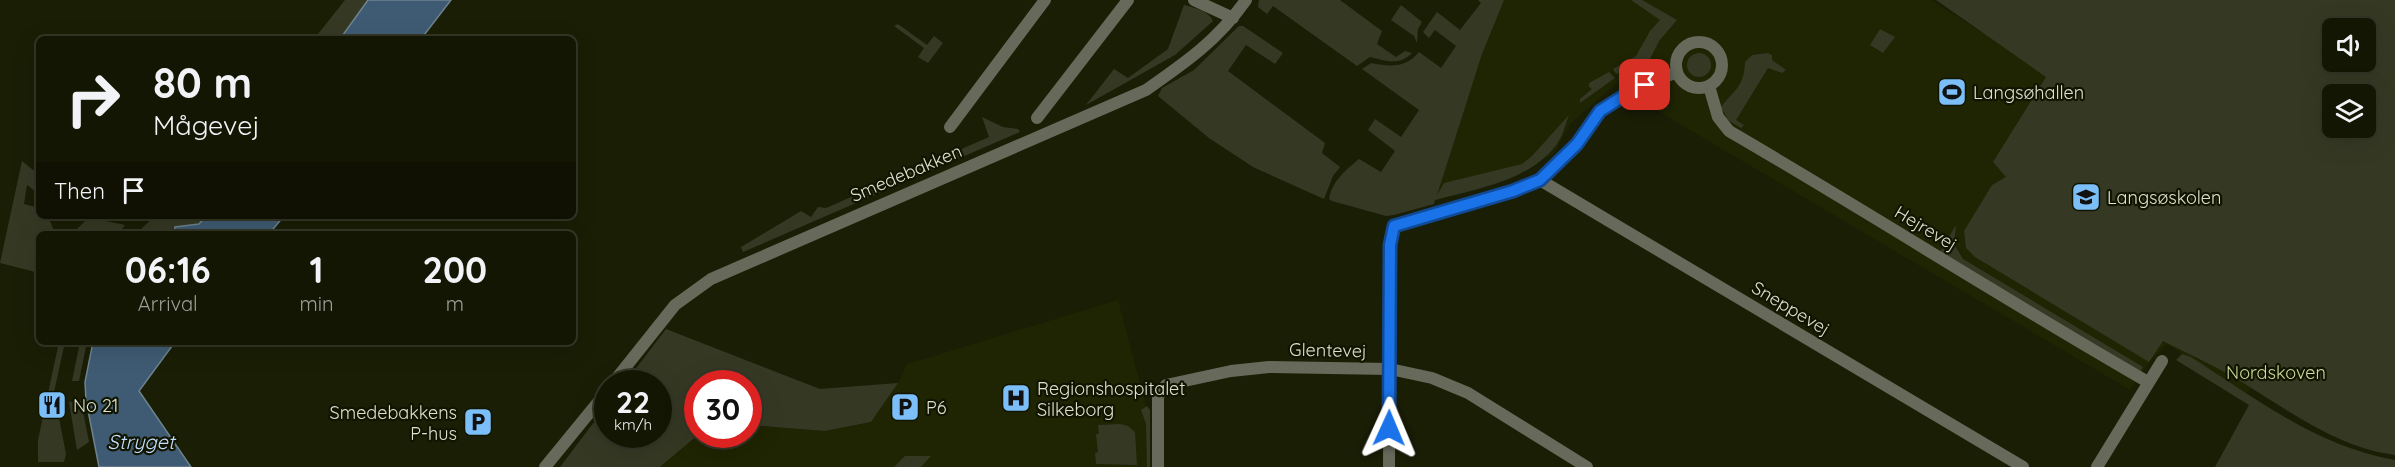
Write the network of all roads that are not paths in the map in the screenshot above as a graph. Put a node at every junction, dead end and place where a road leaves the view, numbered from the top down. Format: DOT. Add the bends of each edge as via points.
graph roads {
  1 [pos="1045,0"];
  2 [pos="1128,0"];
  3 [pos="1194,0"];
  4 [pos="1246,0"];
  5 [pos="1233,18"];
  6 [pos="1677,72"];
  7 [pos="1709,86"];
  8 [pos="1037,118"];
  9 [pos="950,127"];
  10 [pos="1540,180"];
  11 [pos="2162,361"];
  12 [pos="1390,369"];
  13 [pos="623,370"];
  14 [pos="2148,382"];
  15 [pos="594,407"];
  16 [pos="546,467"];
  17 [pos="1158,467"];
  18 [pos="1389,467"];
  19 [pos="1587,467"];
  20 [pos="2023,467"];
  21 [pos="2097,467"];
  1 -- 9 [label="street, Smedebakken"];
  2 -- 8 [label="street"];
  3 -- 5 [label="street"];
  4 -- 5 [label="street, Smedebakken"];
  5 -- 13 [label="street, Smedebakken" via="1198,54 1146,90 711,279 675,305"];
  6 -- 7 [label="street" via="1687,85"];
  6 -- 7 [label="street" via="1682,50 1693,43 1705,43 1716,51 1721,63 1719,76"];
  6 -- 10 [label="street" via="1633,90 1600,111 1577,144"];
  7 -- 14 [label="street, Hejrevej" via="1718,117 1729,131"];
  10 -- 12 [label="street" via="1394,226 1390,245"];
  10 -- 20 [label="street, Sneppevej"];
  11 -- 14 [label="street"];
  12 -- 17 [label="street, Glentevej" via="1269,367 1166,385 1158,396"];
  12 -- 18 [label="street"];
  12 -- 19 [label="street, Glentevej" via="1432,378 1467,393"];
  14 -- 21 [label="street"];
  15 -- 16 [label="street"];
}
